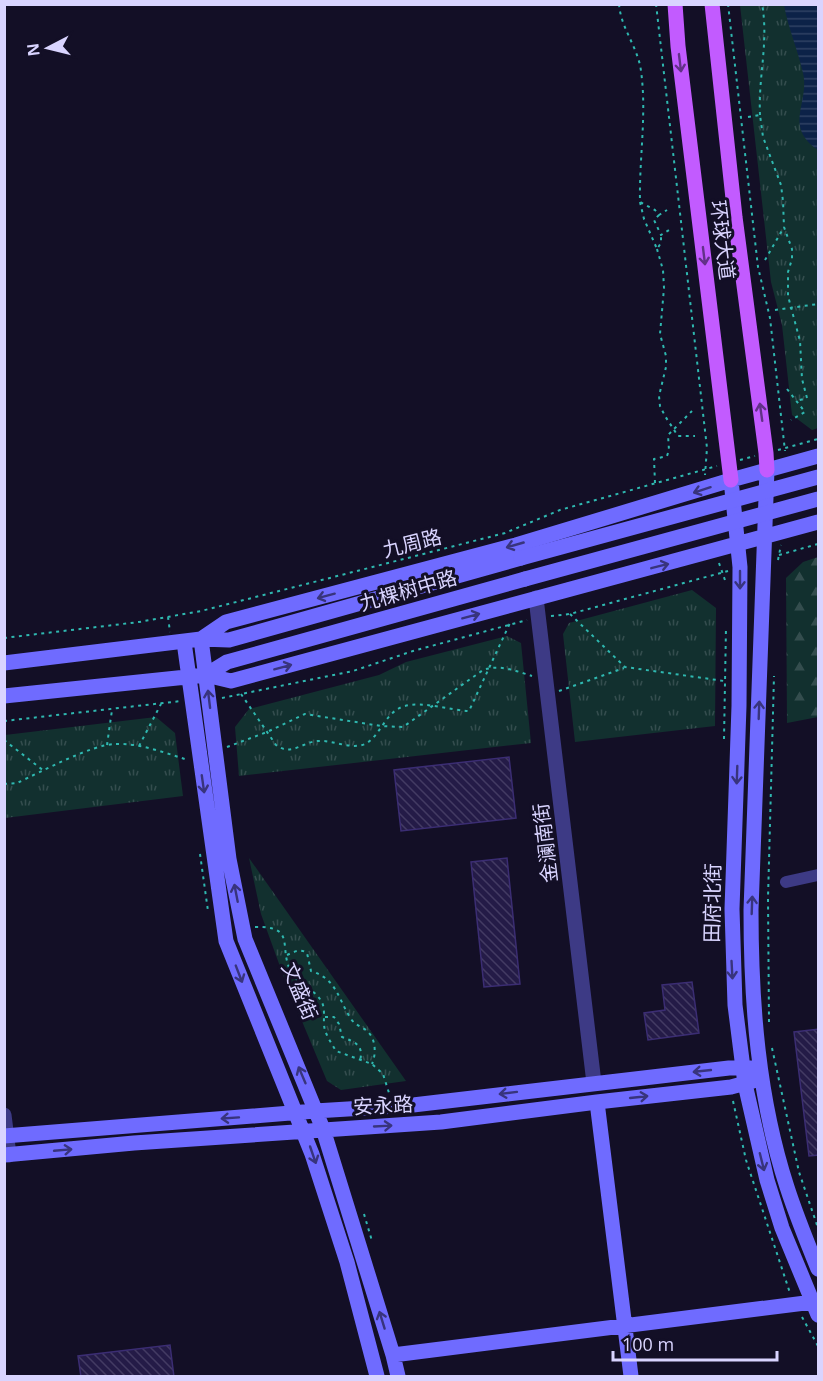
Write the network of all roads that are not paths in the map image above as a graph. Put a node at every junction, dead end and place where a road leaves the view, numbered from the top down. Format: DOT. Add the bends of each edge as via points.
graph roads {
  1 [pos="675,4"];
  2 [pos="712,4"];
  3 [pos="819,456"];
  4 [pos="767,470"];
  5 [pos="819,477"];
  6 [pos="730,480"];
  7 [pos="819,499"];
  8 [pos="819,522"];
  9 [pos="764,537"];
  10 [pos="738,545"];
  11 [pos="536,598"];
  12 [pos="201,639"];
  13 [pos="184,642"];
  14 [pos="4,663"];
  15 [pos="206,675"];
  16 [pos="188,676"];
  17 [pos="4,696"];
  18 [pos="819,875"];
  19 [pos="786,882"];
  20 [pos="743,1068"];
  21 [pos="761,1073"];
  22 [pos="594,1083"];
  23 [pos="745,1084"];
  24 [pos="597,1102"];
  25 [pos="315,1111"];
  26 [pos="296,1113"];
  27 [pos="4,1115"];
  28 [pos="323,1129"];
  29 [pos="304,1131"];
  30 [pos="6,1136"];
  31 [pos="7,1155"];
  32 [pos="819,1269"];
  33 [pos="816,1309"];
  34 [pos="626,1326"];
  35 [pos="393,1355"];
  36 [pos="377,1377"];
  37 [pos="398,1377"];
  38 [pos="632,1377"];
  1 -- 6 [label="main road, 环球大道, one-way"];
  4 -- 2 [label="main road, 环球大道, one-way"];
  3 -- 4 [label="main road"];
  4 -- 6 [label="main road"];
  4 -- 9 [label="main road, 田府北街"];
  5 -- 12 [label="main road, 九棵树中路, bridge" via="230,640"];
  6 -- 10 [label="main road, 田府北街"];
  6 -- 12 [label="main road, one-way" via="516,545 226,622"];
  7 -- 15 [label="main road, 九棵树中路, bridge" via="227,662"];
  8 -- 9 [label="main road"];
  9 -- 10 [label="main road"];
  21 -- 9 [label="main road, 田府北街, one-way" via="751,941 770,561"];
  11 -- 10 [label="main road, one-way"];
  10 -- 20 [label="main road, 田府北街, one-way" via="739,706 731,941"];
  15 -- 11 [label="main road, one-way" via="231,681"];
  11 -- 22 [label="street, 金澜南街"];
  12 -- 13 [label="main road, 九棵树中路"];
  12 -- 15 [label="main road, 文盛街"];
  13 -- 14 [label="main road, 九棵树中路"];
  13 -- 16 [label="main road"];
  15 -- 16 [label="main road, 九棵树中路"];
  25 -- 15 [label="main road, 文盛街, one-way" via="244,939 229,859 215,698"];
  16 -- 17 [label="main road, 九棵树中路"];
  16 -- 26 [label="main road, one-way" via="226,941"];
  18 -- 19 [label="street"];
  20 -- 21 [label="main road, 安永路"];
  20 -- 22 [label="main road, 安永路, one-way"];
  20 -- 23 [label="main road, 田府北街"];
  21 -- 23 [label="main road, 安永路"];
  21 -- 32 [label="main road, 田府北街" via="787,1186"];
  22 -- 25 [label="main road, 安永路, one-way" via="413,1105"];
  24 -- 23 [label="main road, 安永路, one-way"];
  23 -- 33 [label="main road, 田府北街, one-way" via="767,1180"];
  28 -- 24 [label="main road, 安永路, one-way" via="441,1122"];
  24 -- 34 [label="main road"];
  25 -- 26 [label="main road, 安永路"];
  25 -- 28 [label="main road, 文盛街"];
  26 -- 29 [label="main road"];
  26 -- 30 [label="main road, 安永路, one-way"];
  27 -- 30 [label="street"];
  28 -- 29 [label="main road, 安永路"];
  35 -- 28 [label="main road, 文盛街, one-way"];
  31 -- 29 [label="main road, 安永路, one-way"];
  29 -- 36 [label="main road, one-way" via="347,1262"];
  30 -- 31 [label="street"];
  33 -- 34 [label="main road"];
  34 -- 35 [label="main road"];
  34 -- 38 [label="main road"];
  35 -- 37 [label="main road, 文盛街"];
}
